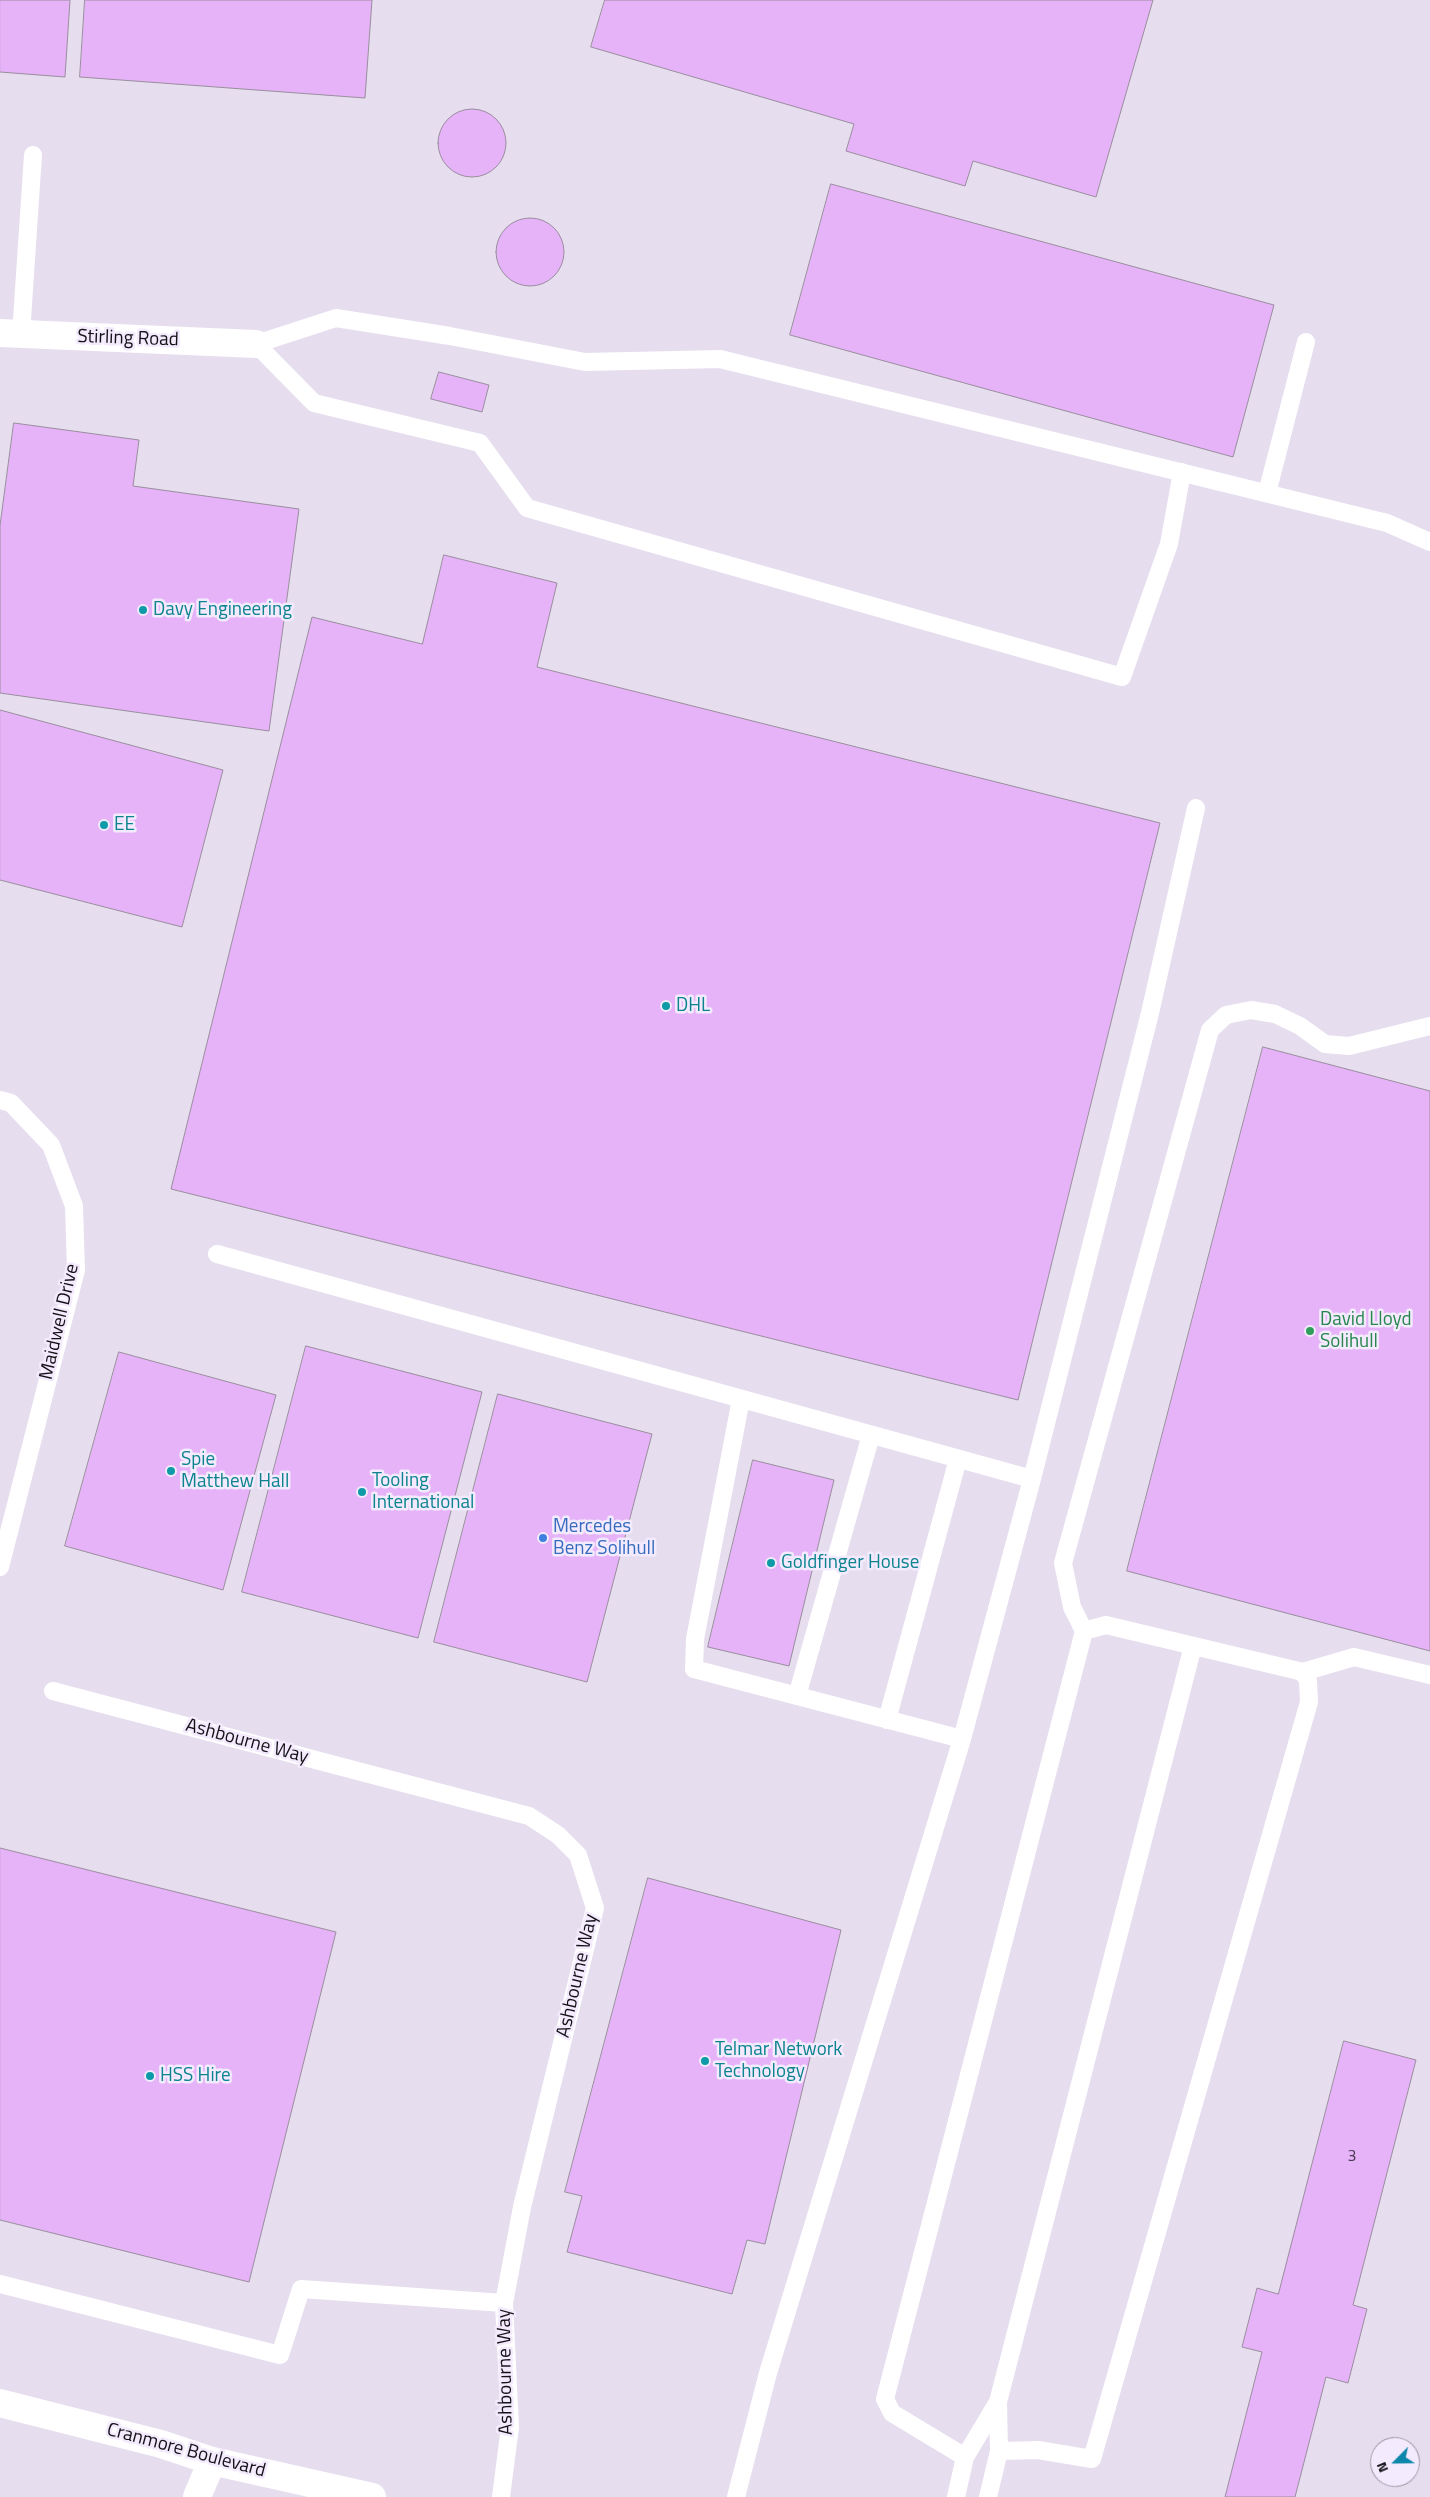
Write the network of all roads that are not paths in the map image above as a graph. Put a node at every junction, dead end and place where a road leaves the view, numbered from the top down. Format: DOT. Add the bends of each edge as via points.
graph roads {
  1 [pos="33,155"];
  2 [pos="10,334"];
  3 [pos="1306,342"];
  4 [pos="256,344"];
  5 [pos="1182,472"];
  6 [pos="1267,493"];
  7 [pos="1430,542"];
  8 [pos="1196,808"];
  9 [pos="1430,1026"];
  10 [pos="0,1100"];
  11 [pos="217,1254"];
  12 [pos="741,1399"];
  13 [pos="871,1434"];
  14 [pos="958,1459"];
  15 [pos="1032,1479"];
  16 [pos="1,1556"];
  17 [pos="1084,1632"];
  18 [pos="1192,1646"];
  19 [pos="1303,1672"];
  20 [pos="1430,1676"];
  21 [pos="53,1691"];
  22 [pos="797,1696"];
  23 [pos="887,1720"];
  24 [pos="962,1739"];
  25 [pos="0,2284"];
  26 [pos="504,2303"];
  27 [pos="998,2402"];
  28 [pos="0,2403"];
  29 [pos="999,2451"];
  30 [pos="965,2457"];
  31 [pos="212,2461"];
  32 [pos="197,2497"];
  33 [pos="372,2497"];
  34 [pos="501,2497"];
  35 [pos="736,2497"];
  36 [pos="956,2497"];
  37 [pos="988,2497"];
  1 -- 2 [label="lane"];
  2 -- 4 [label="street, Stirling Road"];
  3 -- 6 [label="lane"];
  4 -- 5 [label="lane" via="336,318 585,362 720,359"];
  4 -- 5 [label="lane" via="314,403 480,443 527,508 1122,678 1169,544"];
  5 -- 6 [label="lane"];
  6 -- 7 [label="lane" via="1387,523"];
  8 -- 15 [label="lane" via="1150,1013"];
  9 -- 17 [label="lane" via="1349,1046 1325,1044 1300,1026 1275,1014 1251,1010 1226,1015 1210,1030 1062,1563 1072,1607"];
  10 -- 16 [label="lane, Maidwell Drive" via="11,1103 51,1145 74,1206 76,1270"];
  11 -- 12 [label="lane"];
  12 -- 13 [label="lane"];
  12 -- 22 [label="lane" via="695,1639 694,1669"];
  13 -- 14 [label="lane"];
  13 -- 22 [label="lane"];
  14 -- 15 [label="lane"];
  14 -- 23 [label="lane"];
  15 -- 24 [label="lane"];
  17 -- 18 [label="lane" via="1106,1625"];
  17 -- 30 [label="lane" via="885,2399 892,2413"];
  18 -- 19 [label="lane"];
  18 -- 27 [label="lane"];
  19 -- 20 [label="lane" via="1354,1657"];
  19 -- 29 [label="lane" via="1308,1681 1309,1702 1092,2459 1038,2450"];
  21 -- 26 [label="lane, Ashbourne Way" via="529,1816 578,1855 595,1908 522,2207"];
  22 -- 23 [label="lane"];
  23 -- 24 [label="lane"];
  24 -- 35 [label="lane" via="768,2373"];
  25 -- 26 [label="lane" via="280,2355 301,2289"];
  26 -- 34 [label="lane, Ashbourne Way" via="510,2427"];
  27 -- 29 [label="lane"];
  27 -- 30 [label="lane"];
  28 -- 31 [label="street, Cranmore Boulevard" via="161,2444"];
  29 -- 37 [label="lane"];
  30 -- 36 [label="lane"];
  31 -- 32 [label="street"];
  31 -- 33 [label="street, Cranmore Boulevard"];
}
